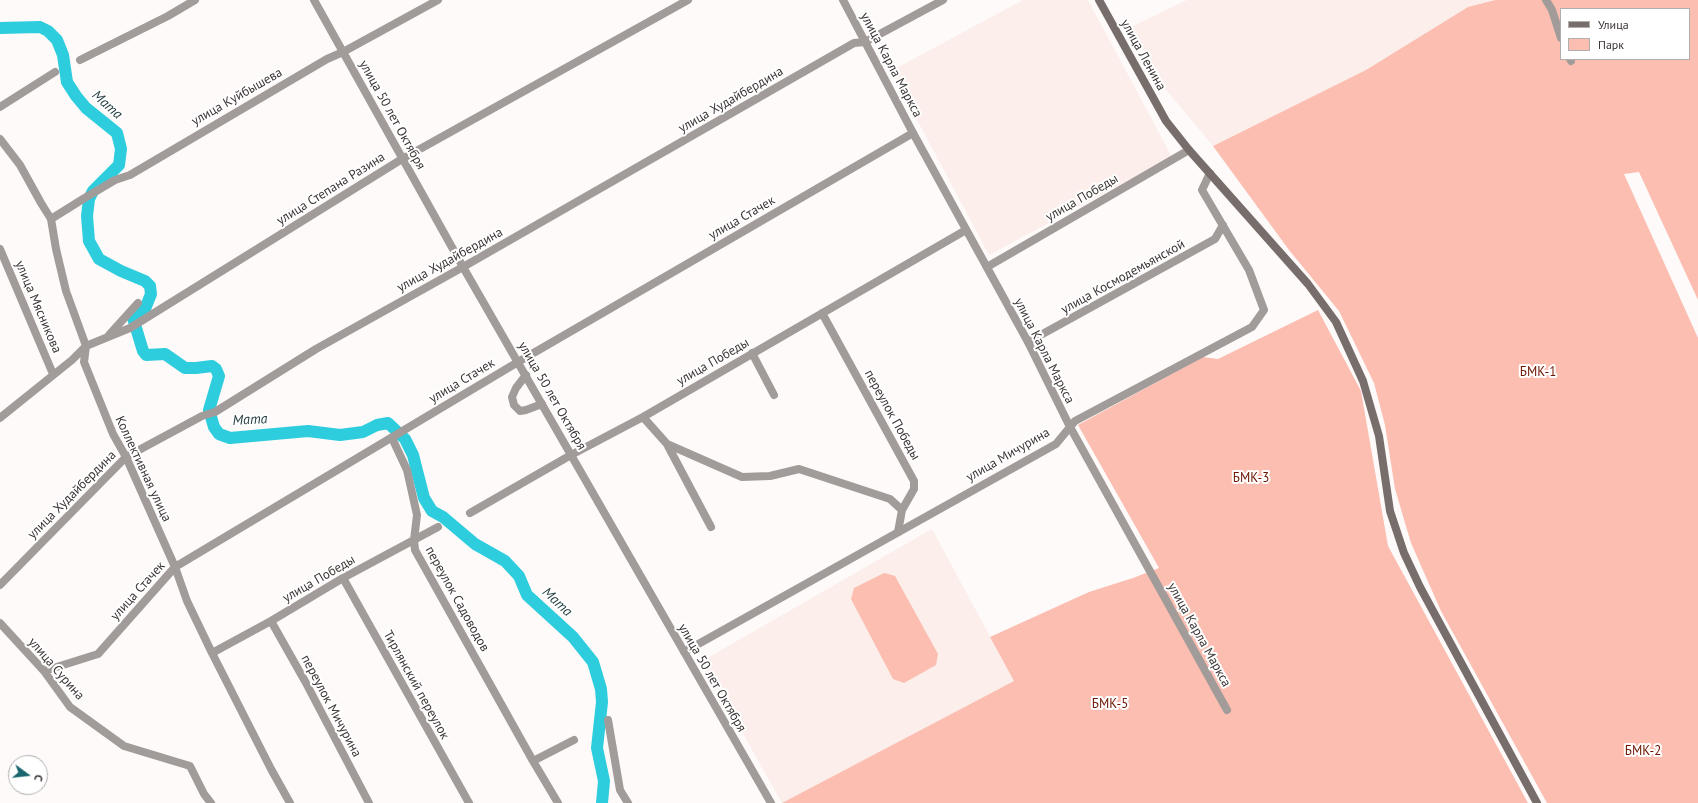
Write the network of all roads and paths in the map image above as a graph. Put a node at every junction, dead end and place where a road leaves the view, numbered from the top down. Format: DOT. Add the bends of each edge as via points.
graph roads {
  1 [pos="195,0"];
  2 [pos="314,0"];
  3 [pos="438,0"];
  4 [pos="688,0"];
  5 [pos="843,0"];
  6 [pos="943,0"];
  7 [pos="1099,0"];
  8 [pos="1546,0"];
  9 [pos="1560,35"];
  10 [pos="865,42"];
  11 [pos="343,52"];
  12 [pos="80,60"];
  13 [pos="55,72"];
  14 [pos="0,107"];
  15 [pos="913,133"];
  16 [pos="0,139"];
  17 [pos="1189,150"];
  18 [pos="402,159"];
  19 [pos="1210,173"];
  20 [pos="51,219"];
  21 [pos="1223,225"];
  22 [pos="966,230"];
  23 [pos="0,249"];
  24 [pos="463,267"];
  25 [pos="987,267"];
  26 [pos="138,303"];
  27 [pos="822,313"];
  28 [pos="107,337"];
  29 [pos="1028,342"];
  30 [pos="86,346"];
  31 [pos="752,353"];
  32 [pos="518,362"];
  33 [pos="53,374"];
  34 [pos="526,375"];
  35 [pos="774,395"];
  36 [pos="542,404"];
  37 [pos="643,417"];
  38 [pos="0,418"];
  39 [pos="1070,426"];
  40 [pos="392,438"];
  41 [pos="667,444"];
  42 [pos="571,455"];
  43 [pos="126,457"];
  44 [pos="902,510"];
  45 [pos="470,513"];
  46 [pos="438,527"];
  47 [pos="710,527"];
  48 [pos="898,532"];
  49 [pos="414,540"];
  50 [pos="175,567"];
  51 [pos="343,578"];
  52 [pos="0,585"];
  53 [pos="270,621"];
  54 [pos="0,623"];
  55 [pos="212,652"];
  56 [pos="684,652"];
  57 [pos="44,671"];
  58 [pos="1227,710"];
  59 [pos="608,720"];
  60 [pos="574,740"];
  61 [pos="532,761"];
  62 [pos="211,803"];
  63 [pos="290,803"];
  64 [pos="369,803"];
  65 [pos="469,803"];
  66 [pos="558,803"];
  67 [pos="628,803"];
  68 [pos="771,803"];
  69 [pos="1537,803"];
  1 -- 12 [label="street"];
  2 -- 11 [label="street, улица 50 лет Октября"];
  3 -- 11 [label="street, улица Куйбышева"];
  4 -- 18 [label="street, улица Степана Разина"];
  5 -- 10 [label="street, улица Карла Маркса"];
  6 -- 10 [label="street, улица Худайбердина"];
  7 -- 17 [label="main road, улица Ленина" via="1166,121"];
  8 -- 9 [label="street"];
  10 -- 15 [label="street, улица Карла Маркса"];
  10 -- 24 [label="street, улица Худайбердина" via="854,43"];
  11 -- 18 [label="street, улица 50 лет Октября"];
  11 -- 20 [label="street, улица Куйбышева" via="130,175 115,180"];
  13 -- 14 [label="street"];
  15 -- 22 [label="street, улица Карла Маркса"];
  15 -- 32 [label="street, улица Стачек"];
  16 -- 20 [label="street, Коллективная улица" via="20,165"];
  17 -- 19 [label="main road, улица Ленина"];
  17 -- 25 [label="street, улица Победы"];
  18 -- 24 [label="street, улица 50 лет Октября"];
  18 -- 28 [label="street, улица Степана Разина" via="130,328"];
  19 -- 21 [label="street, улица Мичурина" via="1202,190"];
  19 -- 69 [label="main road, улица Ленина" via="1308,284 1336,322 1363,380 1379,436 1390,511 1404,553 1427,601"];
  20 -- 30 [label="street, Коллективная улица" via="66,291"];
  21 -- 29 [label="street, улица Космодемьянской" via="1215,239"];
  21 -- 39 [label="street, улица Мичурина" via="1249,270 1264,310 1252,327 1075,421"];
  22 -- 25 [label="street, улица Карла Маркса"];
  22 -- 27 [label="street, улица Победы"];
  23 -- 33 [label="street, улица Мясникова"];
  24 -- 32 [label="street, улица 50 лет Октября"];
  24 -- 43 [label="street, улица Худайбердина" via="316,349 215,412 202,416"];
  25 -- 29 [label="street, улица Карла Маркса"];
  26 -- 28 [label="street"];
  27 -- 31 [label="street, улица Победы"];
  27 -- 44 [label="street, переулок Победы" via="914,481 914,489"];
  28 -- 30 [label="street, улица Степана Разина"];
  29 -- 39 [label="street, улица Карла Маркса"];
  30 -- 33 [label="street, улица Степана Разина"];
  30 -- 43 [label="street, Коллективная улица" via="84,362 113,434"];
  31 -- 35 [label="street"];
  31 -- 37 [label="street, улица Победы"];
  32 -- 34 [label="street, улица 50 лет Октября"];
  32 -- 40 [label="street, улица Стачек"];
  33 -- 38 [label="street, улица Степана Разина"];
  34 -- 36 [label="street, улица 50 лет Октября"];
  34 -- 36 [label="street" via="512,397 514,405 520,411"];
  36 -- 42 [label="street, улица 50 лет Октября"];
  37 -- 41 [label="street"];
  37 -- 42 [label="street, улица Победы"];
  39 -- 48 [label="street, улица Мичурина" via="1056,444"];
  39 -- 58 [label="street, улица Карла Маркса"];
  40 -- 49 [label="street, переулок Садоводов" via="407,470 416,515"];
  40 -- 50 [label="street, улица Стачек"];
  41 -- 44 [label="street" via="742,477 770,476 799,469 890,499"];
  41 -- 47 [label="street"];
  42 -- 45 [label="street, улица Победы"];
  42 -- 56 [label="street, улица 50 лет Октября"];
  43 -- 50 [label="street, Коллективная улица"];
  43 -- 52 [label="street, улица Худайбердина"];
  44 -- 48 [label="street, переулок Победы"];
  46 -- 49 [label="street, улица Победы"];
  48 -- 56 [label="street, улица Мичурина"];
  49 -- 51 [label="street, улица Победы"];
  49 -- 61 [label="street, переулок Садоводов" via="415,550"];
  50 -- 55 [label="street, Коллективная улица" via="187,601"];
  50 -- 57 [label="street, улица Стачек" via="98,654"];
  51 -- 53 [label="street, улица Победы"];
  51 -- 65 [label="street, Тирлянский переулок"];
  53 -- 55 [label="street, улица Победы"];
  53 -- 64 [label="street, переулок Мичурина"];
  54 -- 57 [label="street, улица Сурина"];
  55 -- 63 [label="street, Коллективная улица"];
  56 -- 68 [label="street, улица 50 лет Октября"];
  57 -- 62 [label="street, улица Сурина" via="70,707 124,746 190,766"];
  59 -- 67 [label="street" via="620,790"];
  60 -- 61 [label="street"];
  61 -- 66 [label="street, переулок Садоводов"];
}
